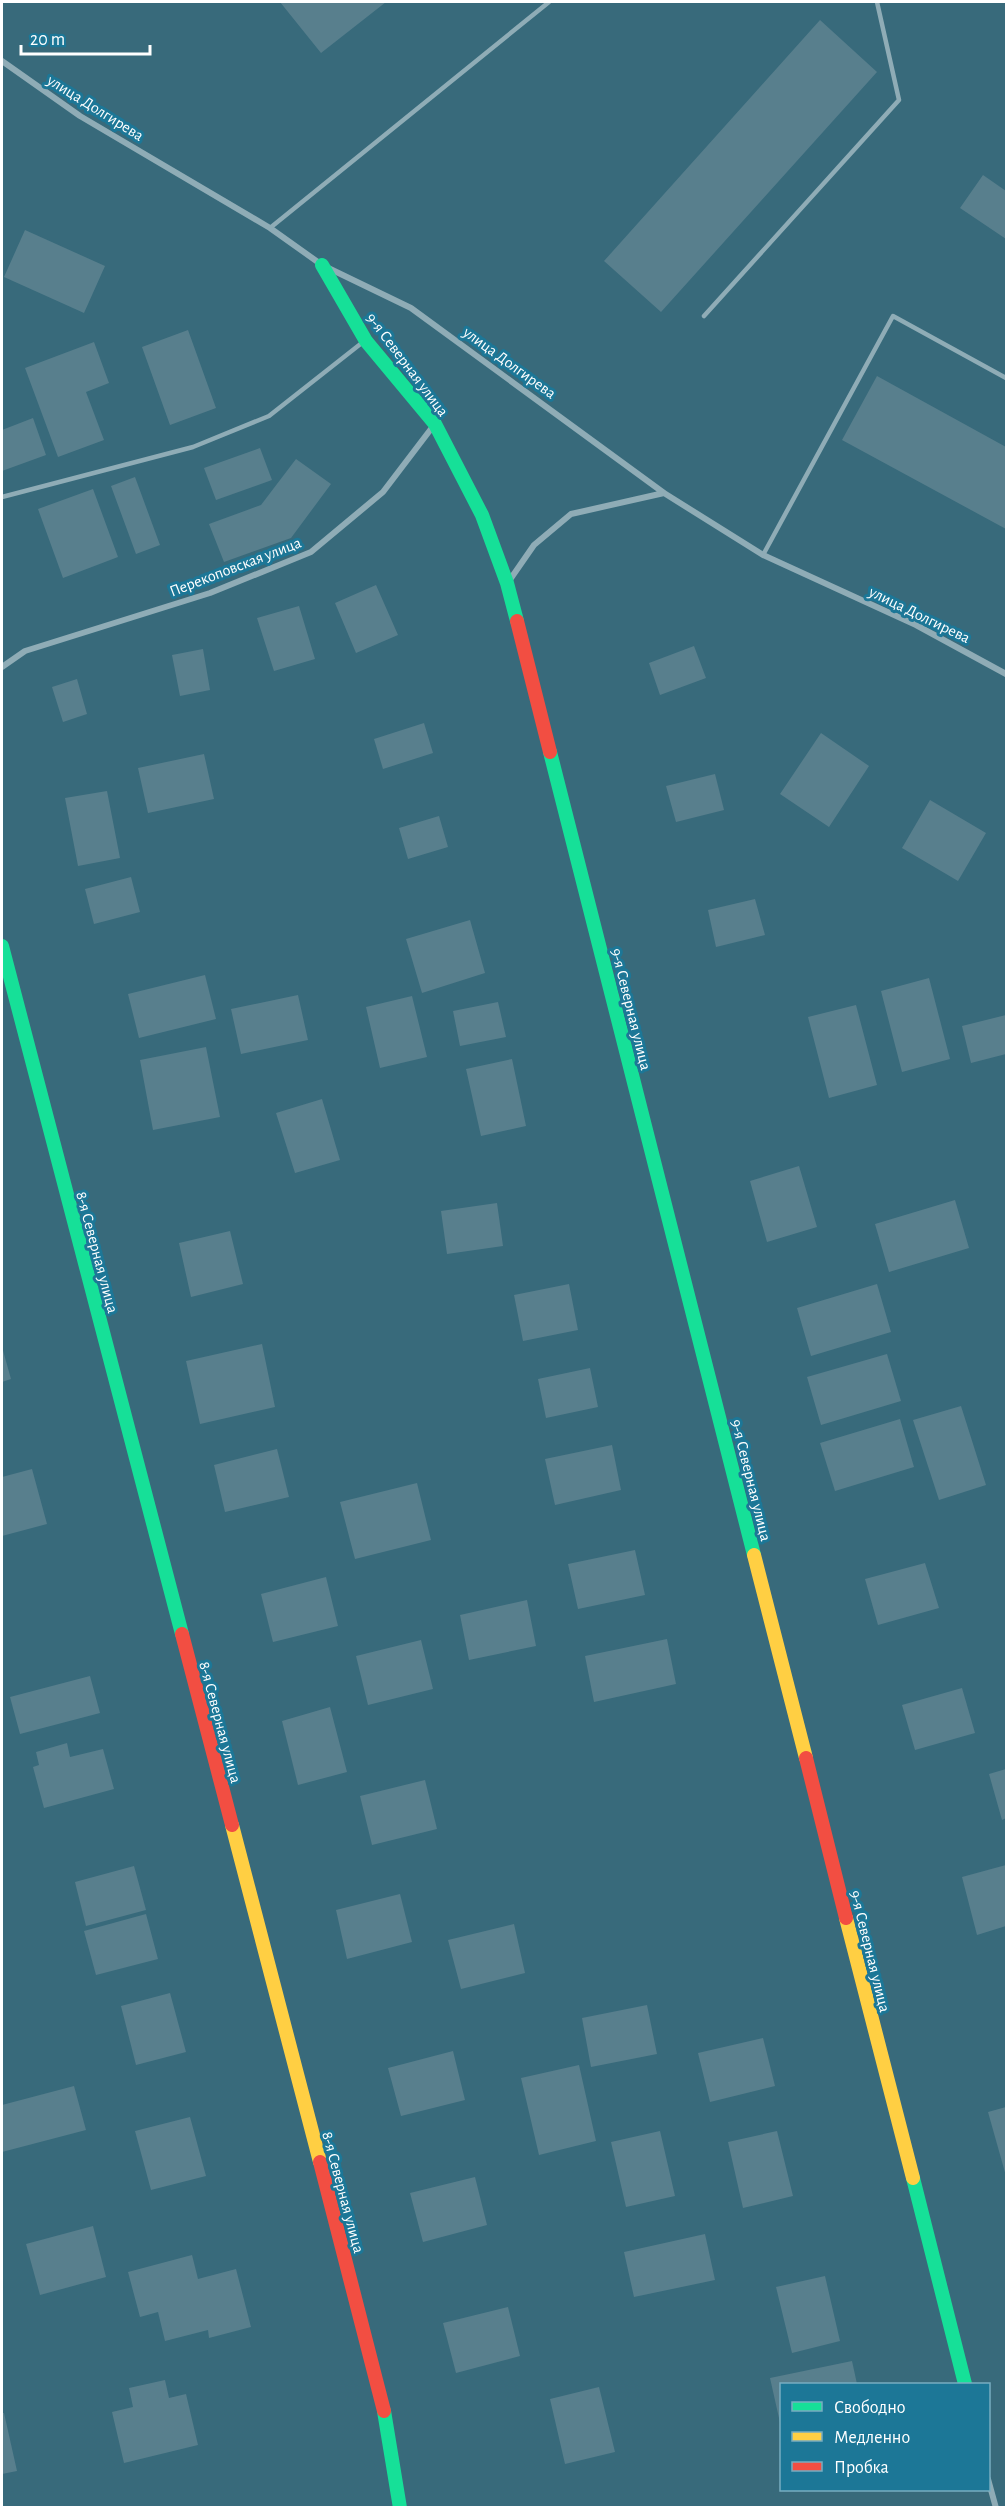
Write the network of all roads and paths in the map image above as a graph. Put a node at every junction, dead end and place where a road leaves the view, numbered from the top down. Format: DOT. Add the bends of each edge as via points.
graph roads {
  1 [pos="549,2"];
  2 [pos="877,2"];
  3 [pos="2,62"];
  4 [pos="270,228"];
  5 [pos="322,265"];
  6 [pos="704,316"];
  7 [pos="366,340"];
  8 [pos="1006,378"];
  9 [pos="435,424"];
  10 [pos="664,493"];
  11 [pos="2,497"];
  12 [pos="763,555"];
  13 [pos="507,584"];
  14 [pos="2,668"];
  15 [pos="1006,674"];
  16 [pos="2,946"];
  17 [pos="964,2383"];
  18 [pos="990,2486"];
  19 [pos="400,2508"];
  20 [pos="996,2508"];
  1 -- 4 [label="lane"];
  2 -- 6 [label="lane" via="899,100"];
  3 -- 4 [label="street, улица Долгирева" via="80,116"];
  4 -- 5 [label="street, улица Долгирева"];
  5 -- 7 [label="street, 9-я Северная улица"];
  5 -- 10 [label="street, улица Долгирева" via="411,308"];
  7 -- 9 [label="street, 9-я Северная улица"];
  7 -- 11 [label="lane" via="269,416 193,447"];
  8 -- 12 [label="lane" via="893,316"];
  9 -- 13 [label="street, 9-я Северная улица" via="482,515"];
  9 -- 14 [label="street, Перекоповская улица" via="383,492 311,552 210,592 25,651"];
  10 -- 12 [label="street, улица Долгирева"];
  10 -- 13 [label="street" via="571,514 534,545"];
  12 -- 15 [label="street, улица Долгирева" via="916,625"];
  13 -- 17 [label="street, 9-я Северная улица"];
  16 -- 19 [label="street, 8-я Северная улица" via="382,2405"];
  18 -- 20 [label="street"];
}
